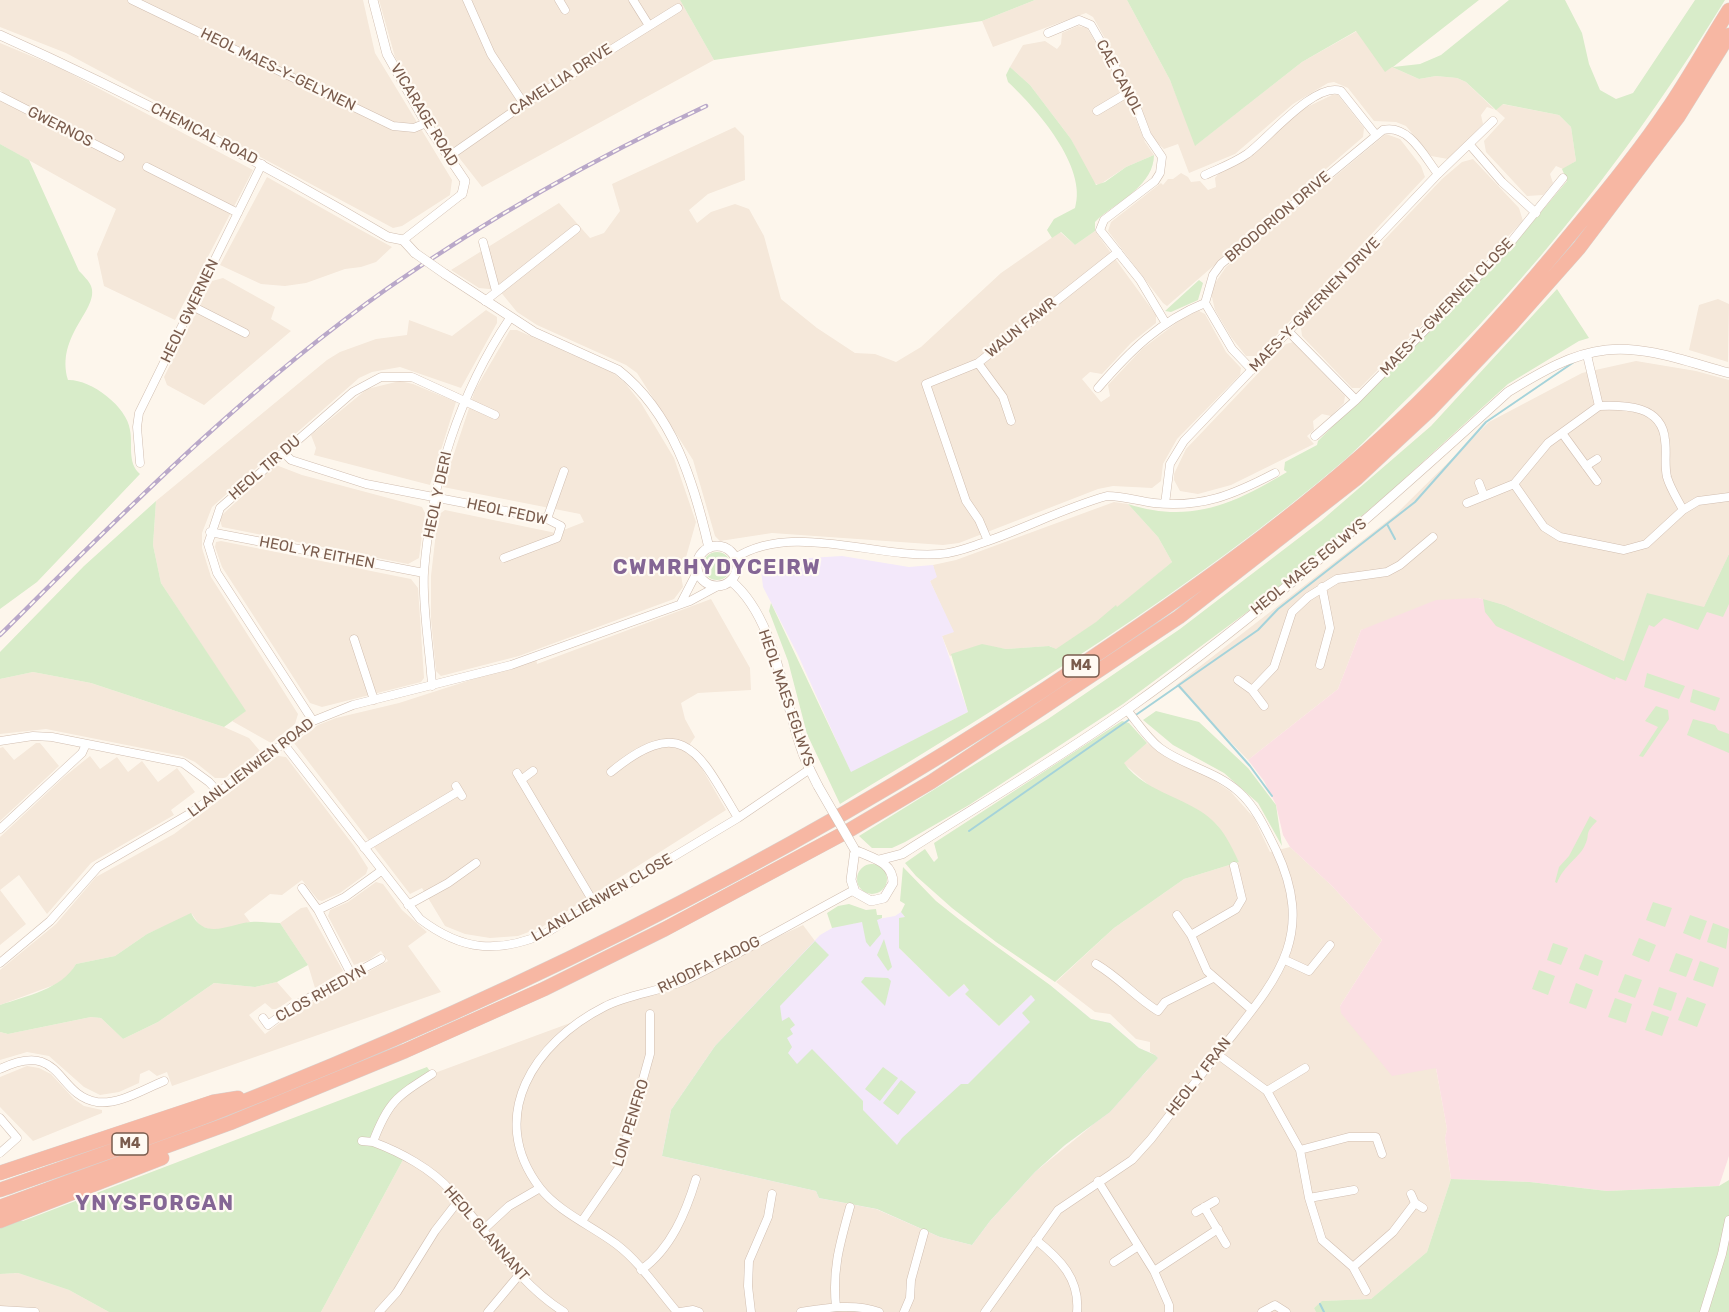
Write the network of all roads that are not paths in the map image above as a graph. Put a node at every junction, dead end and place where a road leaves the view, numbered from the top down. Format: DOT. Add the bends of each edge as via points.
graph roads {
  1 [pos="132,0"];
  2 [pos="373,0"];
  3 [pos="467,0"];
  4 [pos="559,0"];
  5 [pos="633,0"];
  6 [pos="678,8"];
  7 [pos="564,10"];
  8 [pos="1729,10"];
  9 [pos="648,24"];
  10 [pos="1048,33"];
  11 [pos="0,35"];
  12 [pos="1729,35"];
  13 [pos="1129,92"];
  14 [pos="0,96"];
  15 [pos="524,104"];
  16 [pos="1096,111"];
  17 [pos="1493,121"];
  18 [pos="426,123"];
  19 [pos="1376,135"];
  20 [pos="1470,145"];
  21 [pos="120,157"];
  22 [pos="448,157"];
  23 [pos="262,164"];
  24 [pos="147,166"];
  25 [pos="1438,174"];
  26 [pos="1204,175"];
  27 [pos="1563,178"];
  28 [pos="462,194"];
  29 [pos="238,213"];
  30 [pos="1536,213"];
  31 [pos="576,229"];
  32 [pos="403,240"];
  33 [pos="483,242"];
  34 [pos="1118,252"];
  35 [pos="496,291"];
  36 [pos="485,301"];
  37 [pos="1205,303"];
  38 [pos="192,306"];
  39 [pos="510,318"];
  40 [pos="1165,322"];
  41 [pos="1289,332"];
  42 [pos="245,333"];
  43 [pos="1587,355"];
  44 [pos="978,363"];
  45 [pos="1252,370"];
  46 [pos="1729,373"];
  47 [pos="1098,388"];
  48 [pos="465,399"];
  49 [pos="1356,400"];
  50 [pos="1599,406"];
  51 [pos="495,415"];
  52 [pos="1011,421"];
  53 [pos="1562,433"];
  54 [pos="1316,436"];
  55 [pos="283,452"];
  56 [pos="1597,459"];
  57 [pos="140,463"];
  58 [pos="1586,466"];
  59 [pos="564,471"];
  60 [pos="1275,473"];
  61 [pos="1597,481"];
  62 [pos="1479,483"];
  63 [pos="1514,484"];
  64 [pos="1484,496"];
  65 [pos="1729,497"];
  66 [pos="434,498"];
  67 [pos="1467,503"];
  68 [pos="1165,504"];
  69 [pos="1683,510"];
  70 [pos="547,519"];
  71 [pos="210,532"];
  72 [pos="1433,537"];
  73 [pos="988,541"];
  74 [pos="709,548"];
  75 [pos="504,558"];
  76 [pos="735,558"];
  77 [pos="697,572"];
  78 [pos="424,573"];
  79 [pos="731,581"];
  80 [pos="716,587"];
  81 [pos="1322,587"];
  82 [pos="681,603"];
  83 [pos="354,639"];
  84 [pos="1320,665"];
  85 [pos="1238,680"];
  86 [pos="432,686"];
  87 [pos="1252,690"];
  88 [pos="374,700"];
  89 [pos="1264,706"];
  90 [pos="1127,710"];
  91 [pos="313,721"];
  92 [pos="0,741"];
  93 [pos="283,743"];
  94 [pos="86,744"];
  95 [pos="810,769"];
  96 [pos="533,771"];
  97 [pos="611,773"];
  98 [pos="459,791"];
  99 [pos="219,793"];
  100 [pos="738,818"];
  101 [pos="0,829"];
  102 [pos="364,848"];
  103 [pos="855,850"];
  104 [pos="902,854"];
  105 [pos="876,860"];
  106 [pos="476,863"];
  107 [pos="1234,866"];
  108 [pos="854,870"];
  109 [pos="381,871"];
  110 [pos="892,873"];
  111 [pos="302,888"];
  112 [pos="854,890"];
  113 [pos="594,903"];
  114 [pos="408,905"];
  115 [pos="318,910"];
  116 [pos="1177,915"];
  117 [pos="1191,934"];
  118 [pos="1330,945"];
  119 [pos="381,959"];
  120 [pos="1285,960"];
  121 [pos="0,963"];
  122 [pos="1096,964"];
  123 [pos="352,975"];
  124 [pos="1213,978"];
  125 [pos="1252,1010"];
  126 [pos="650,1014"];
  127 [pos="263,1018"];
  128 [pos="1217,1054"];
  129 [pos="0,1068"];
  130 [pos="1305,1068"];
  131 [pos="432,1074"];
  132 [pos="164,1082"];
  133 [pos="1267,1091"];
  134 [pos="258,1095"];
  135 [pos="0,1118"];
  136 [pos="230,1124"];
  137 [pos="362,1141"];
  138 [pos="373,1142"];
  139 [pos="1300,1150"];
  140 [pos="0,1153"];
  141 [pos="1382,1154"];
  142 [pos="0,1173"];
  143 [pos="696,1179"];
  144 [pos="1098,1181"];
  145 [pos="540,1188"];
  146 [pos="0,1190"];
  147 [pos="1354,1190"];
  148 [pos="772,1194"];
  149 [pos="1411,1194"];
  150 [pos="1309,1198"];
  151 [pos="459,1200"];
  152 [pos="1215,1201"];
  153 [pos="1415,1203"];
  154 [pos="0,1207"];
  155 [pos="850,1207"];
  156 [pos="1204,1207"];
  157 [pos="1423,1208"];
  158 [pos="1196,1212"];
  159 [pos="1729,1220"];
  160 [pos="0,1221"];
  161 [pos="582,1221"];
  162 [pos="1218,1229"];
  163 [pos="483,1230"];
  164 [pos="924,1233"];
  165 [pos="1036,1240"];
  166 [pos="1226,1244"];
  167 [pos="1137,1246"];
  168 [pos="1114,1262"];
  169 [pos="1353,1266"];
  170 [pos="641,1269"];
  171 [pos="1154,1271"];
  172 [pos="519,1275"];
  173 [pos="1366,1291"];
  174 [pos="836,1307"];
  175 [pos="0,1310"];
  176 [pos="35,1312"];
  177 [pos="379,1312"];
  178 [pos="488,1312"];
  179 [pos="564,1312"];
  180 [pos="679,1312"];
  181 [pos="699,1312"];
  182 [pos="751,1312"];
  183 [pos="801,1312"];
  184 [pos="879,1312"];
  185 [pos="904,1312"];
  186 [pos="985,1312"];
  187 [pos="1077,1312"];
  188 [pos="1169,1312"];
  189 [pos="1262,1312"];
  190 [pos="1286,1312"];
  191 [pos="1704,1312"];
  1 -- 18 [label="street, HEOL MAES-Y-GELYNEN" via="393,126 414,128"];
  2 -- 18 [label="street, VICARAGE ROAD" via="387,54"];
  3 -- 15 [label="street" via="491,54"];
  4 -- 7 [label="street"];
  5 -- 9 [label="street"];
  6 -- 9 [label="street, CAMELLIA DRIVE"];
  8 -- 134 [label="highway, M4" via="1666,112 1606,192 1501,318 1414,407 1346,468 1166,608 1034,698 812,834 531,977"];
  9 -- 15 [label="street, CAMELLIA DRIVE"];
  10 -- 13 [label="street, CAE CANOL" via="1073,21 1088,22"];
  11 -- 23 [label="street, CHEMICAL ROAD" via="86,73"];
  12 -- 136 [label="highway, M4" via="1678,117 1579,248 1509,327 1429,411 1356,478 1179,617 931,782 828,842 544,989"];
  13 -- 16 [label="street"];
  13 -- 34 [label="street, CAE CANOL" via="1147,135 1162,157 1155,181 1101,225 1102,235"];
  14 -- 21 [label="street, GWERNOS"];
  15 -- 22 [label="street, CAMELLIA DRIVE"];
  17 -- 20 [label="street, MAES-Y-GWERNEN DRIVE"];
  18 -- 22 [label="street, VICARAGE ROAD"];
  19 -- 25 [label="street" via="1391,128 1402,131"];
  19 -- 26 [label="street" via="1341,91 1331,90 1288,116 1247,154"];
  19 -- 37 [label="street, BRODORION DRIVE" via="1221,264 1213,275"];
  20 -- 25 [label="street, MAES-Y-GWERNEN DRIVE"];
  20 -- 30 [label="street"];
  22 -- 28 [label="street, VICARAGE ROAD" via="465,181"];
  23 -- 29 [label="street, HEOL GWERNEN"];
  23 -- 32 [label="street, CHEMICAL ROAD" via="388,237"];
  24 -- 29 [label="street"];
  25 -- 41 [label="street, MAES-Y-GWERNEN DRIVE"];
  27 -- 30 [label="street, MAES-Y-GWERNEN CLOSE"];
  28 -- 32 [label="street"];
  29 -- 38 [label="street, HEOL GWERNEN"];
  30 -- 49 [label="street, MAES-Y-GWERNEN CLOSE"];
  31 -- 35 [label="street"];
  32 -- 36 [label="street, bridge" via="415,253"];
  33 -- 35 [label="street"];
  34 -- 40 [label="street"];
  34 -- 44 [label="street, WAUN FAWR"];
  35 -- 36 [label="street"];
  36 -- 39 [label="street"];
  37 -- 40 [label="street"];
  37 -- 45 [label="street" via="1232,349"];
  38 -- 42 [label="street"];
  38 -- 57 [label="street, HEOL GWERNEN" via="139,413"];
  39 -- 48 [label="street, HEOL Y DERI"];
  39 -- 74 [label="street" via="618,370 639,389 684,460"];
  40 -- 47 [label="street" via="1133,349"];
  41 -- 45 [label="street, MAES-Y-GWERNEN DRIVE"];
  41 -- 49 [label="street"];
  43 -- 46 [label="street, HEOL MAES EGLWYS" via="1607,350 1641,352"];
  43 -- 50 [label="street"];
  43 -- 90 [label="street, HEOL MAES EGLWYS" via="1563,362 1508,392 1346,538"];
  44 -- 52 [label="street, WAUN FAWR" via="1003,397"];
  44 -- 73 [label="street" via="926,384 966,501 980,520"];
  45 -- 68 [label="street, MAES-Y-GWERNEN DRIVE" via="1175,453 1167,474"];
  48 -- 51 [label="street, HEOL TIR DU"];
  48 -- 55 [label="street, HEOL TIR DU" via="412,377 381,377 353,392"];
  48 -- 66 [label="street, HEOL Y DERI"];
  49 -- 54 [label="street, MAES-Y-GWERNEN CLOSE"];
  50 -- 53 [label="street"];
  50 -- 69 [label="street" via="1628,405 1650,413 1658,421 1665,434 1667,479"];
  53 -- 58 [label="street"];
  53 -- 63 [label="street" via="1548,442"];
  55 -- 66 [label="street, HEOL FEDW" via="291,460 366,484"];
  55 -- 71 [label="street, HEOL TIR DU" via="220,508"];
  56 -- 58 [label="street"];
  58 -- 61 [label="street"];
  59 -- 70 [label="street"];
  60 -- 68 [label="street" via="1212,501 1182,506"];
  62 -- 64 [label="street"];
  63 -- 64 [label="street"];
  63 -- 69 [label="street" via="1544,527 1560,537 1624,550 1646,544"];
  64 -- 67 [label="street"];
  65 -- 69 [label="street" via="1698,501"];
  66 -- 70 [label="street, HEOL FEDW"];
  66 -- 78 [label="street, HEOL Y DERI"];
  68 -- 73 [label="street" via="1107,496"];
  70 -- 75 [label="street, HEOL FEDW" via="561,526 557,538"];
  71 -- 78 [label="street, HEOL YR EITHEN"];
  71 -- 91 [label="street, HEOL TIR DU" via="210,558 217,573"];
  72 -- 81 [label="street" via="1387,572 1337,579"];
  73 -- 76 [label="street" via="940,554 783,542 755,546"];
  74 -- 76 [label="street" via="724,548"];
  74 -- 77 [label="street" via="701,553"];
  76 -- 79 [label="street" via="736,570"];
  77 -- 80 [label="street" via="708,585"];
  77 -- 82 [label="street"];
  78 -- 86 [label="street, HEOL Y DERI"];
  79 -- 80 [label="street"];
  79 -- 95 [label="street, HEOL MAES EGLWYS" via="743,591 769,640"];
  80 -- 82 [label="street, LLANLLIENWEN ROAD"];
  81 -- 84 [label="street" via="1330,628"];
  81 -- 87 [label="street" via="1292,612 1274,667"];
  82 -- 86 [label="street, LLANLLIENWEN ROAD" via="511,665"];
  83 -- 88 [label="street"];
  85 -- 87 [label="street"];
  86 -- 88 [label="street, LLANLLIENWEN ROAD"];
  87 -- 89 [label="street"];
  88 -- 91 [label="street, LLANLLIENWEN ROAD"];
  90 -- 104 [label="street, HEOL MAES EGLWYS"];
  90 -- 120 [label="street, HEOL Y FRAN" via="1159,747 1223,780 1253,807 1277,853 1292,909"];
  91 -- 93 [label="street, LLANLLIENWEN ROAD"];
  92 -- 94 [label="street" via="33,736"];
  93 -- 99 [label="street, LLANLLIENWEN ROAD"];
  93 -- 102 [label="street, LLANLLIENWEN CLOSE"];
  94 -- 99 [label="street" via="183,763"];
  94 -- 101 [label="street" via="82,753"];
  95 -- 100 [label="street, LLANLLIENWEN CLOSE"];
  95 -- 103 [label="street, HEOL MAES EGLWYS, bridge"];
  96 -- 113 [label="street" via="519,777"];
  97 -- 100 [label="street" via="651,746 682,745 701,756"];
  98 -- 102 [label="street"];
  99 -- 121 [label="street, LLANLLIENWEN ROAD" via="173,825 98,867 55,916"];
  100 -- 113 [label="street, LLANLLIENWEN CLOSE"];
  102 -- 109 [label="street, LLANLLIENWEN CLOSE"];
  103 -- 105 [label="street"];
  103 -- 108 [label="street"];
  104 -- 105 [label="street, HEOL MAES EGLWYS"];
  104 -- 110 [label="street, HEOL MAES EGLWYS"];
  105 -- 108 [label="street, HEOL MAES EGLWYS" via="864,861"];
  105 -- 110 [label="street" via="887,865"];
  106 -- 114 [label="street" via="449,885"];
  107 -- 117 [label="street" via="1242,898 1236,909"];
  108 -- 112 [label="street"];
  109 -- 114 [label="street, LLANLLIENWEN CLOSE"];
  109 -- 115 [label="street" via="345,897"];
  110 -- 112 [label="street, HEOL MAES EGLWYS" via="892,887 884,898 866,900"];
  111 -- 115 [label="street"];
  112 -- 145 [label="street, RHODFA FADOG" via="684,981 604,1007 549,1047 522,1087 516,1124 525,1160"];
  113 -- 114 [label="street, LLANLLIENWEN CLOSE" via="520,945 494,947 449,939 420,919"];
  115 -- 123 [label="street"];
  116 -- 117 [label="street"];
  117 -- 124 [label="street"];
  118 -- 120 [label="street" via="1309,971"];
  119 -- 123 [label="street, CLOS RHEDYN"];
  120 -- 125 [label="street, HEOL Y FRAN"];
  122 -- 124 [label="street" via="1119,977 1158,1011 1165,1002"];
  123 -- 127 [label="street, CLOS RHEDYN" via="292,1007 268,1025"];
  124 -- 125 [label="street"];
  125 -- 128 [label="street, HEOL Y FRAN"];
  126 -- 161 [label="street, LON PENFRO" via="650,1054 618,1170"];
  128 -- 133 [label="street"];
  128 -- 144 [label="street, HEOL Y FRAN" via="1151,1139 1131,1160"];
  129 -- 132 [label="street" via="22,1061 43,1062 80,1094 99,1102 118,1100"];
  130 -- 133 [label="street"];
  131 -- 138 [label="street" via="394,1101 384,1113"];
  133 -- 139 [label="street"];
  134 -- 142 [label="highway, M4" via="213,1102"];
  134 -- 146 [label="highway, M4"];
  135 -- 140 [label="street" via="17,1138"];
  136 -- 154 [label="highway, M4"];
  136 -- 160 [label="highway, M4" via="217,1134 132,1170"];
  137 -- 138 [label="street, HEOL GLANNANT"];
  138 -- 151 [label="street, HEOL GLANNANT" via="405,1156"];
  139 -- 141 [label="street" via="1349,1137 1376,1137"];
  139 -- 150 [label="street"];
  143 -- 170 [label="street" via="669,1241"];
  144 -- 165 [label="street, HEOL Y FRAN" via="1058,1210"];
  144 -- 167 [label="street"];
  145 -- 161 [label="street, RHODFA FADOG"];
  145 -- 163 [label="street" via="509,1206"];
  147 -- 150 [label="street"];
  148 -- 182 [label="street" via="768,1217 749,1261"];
  149 -- 153 [label="street"];
  150 -- 169 [label="street" via="1322,1240"];
  151 -- 163 [label="street, HEOL GLANNANT"];
  151 -- 177 [label="street" via="397,1292"];
  152 -- 156 [label="street"];
  153 -- 157 [label="street"];
  153 -- 169 [label="street" via="1393,1232"];
  155 -- 174 [label="street" via="835,1263"];
  156 -- 158 [label="street"];
  156 -- 162 [label="street"];
  159 -- 191 [label="street"];
  161 -- 170 [label="street, RHODFA FADOG" via="616,1244"];
  162 -- 166 [label="street"];
  162 -- 171 [label="street"];
  163 -- 172 [label="street, HEOL GLANNANT"];
  164 -- 185 [label="street"];
  165 -- 186 [label="street, HEOL Y FRAN"];
  165 -- 187 [label="street" via="1056,1256 1070,1275 1078,1298"];
  167 -- 168 [label="street"];
  167 -- 171 [label="street"];
  169 -- 173 [label="street"];
  170 -- 180 [label="street, RHODFA FADOG"];
  171 -- 188 [label="street"];
  172 -- 178 [label="street"];
  172 -- 179 [label="street, HEOL GLANNANT"];
  174 -- 183 [label="street"];
  174 -- 184 [label="street"];
  175 -- 176 [label="street"];
  180 -- 181 [label="street, RHODFA FADOG"];
  189 -- 190 [label="street" via="1275,1305"];
}
